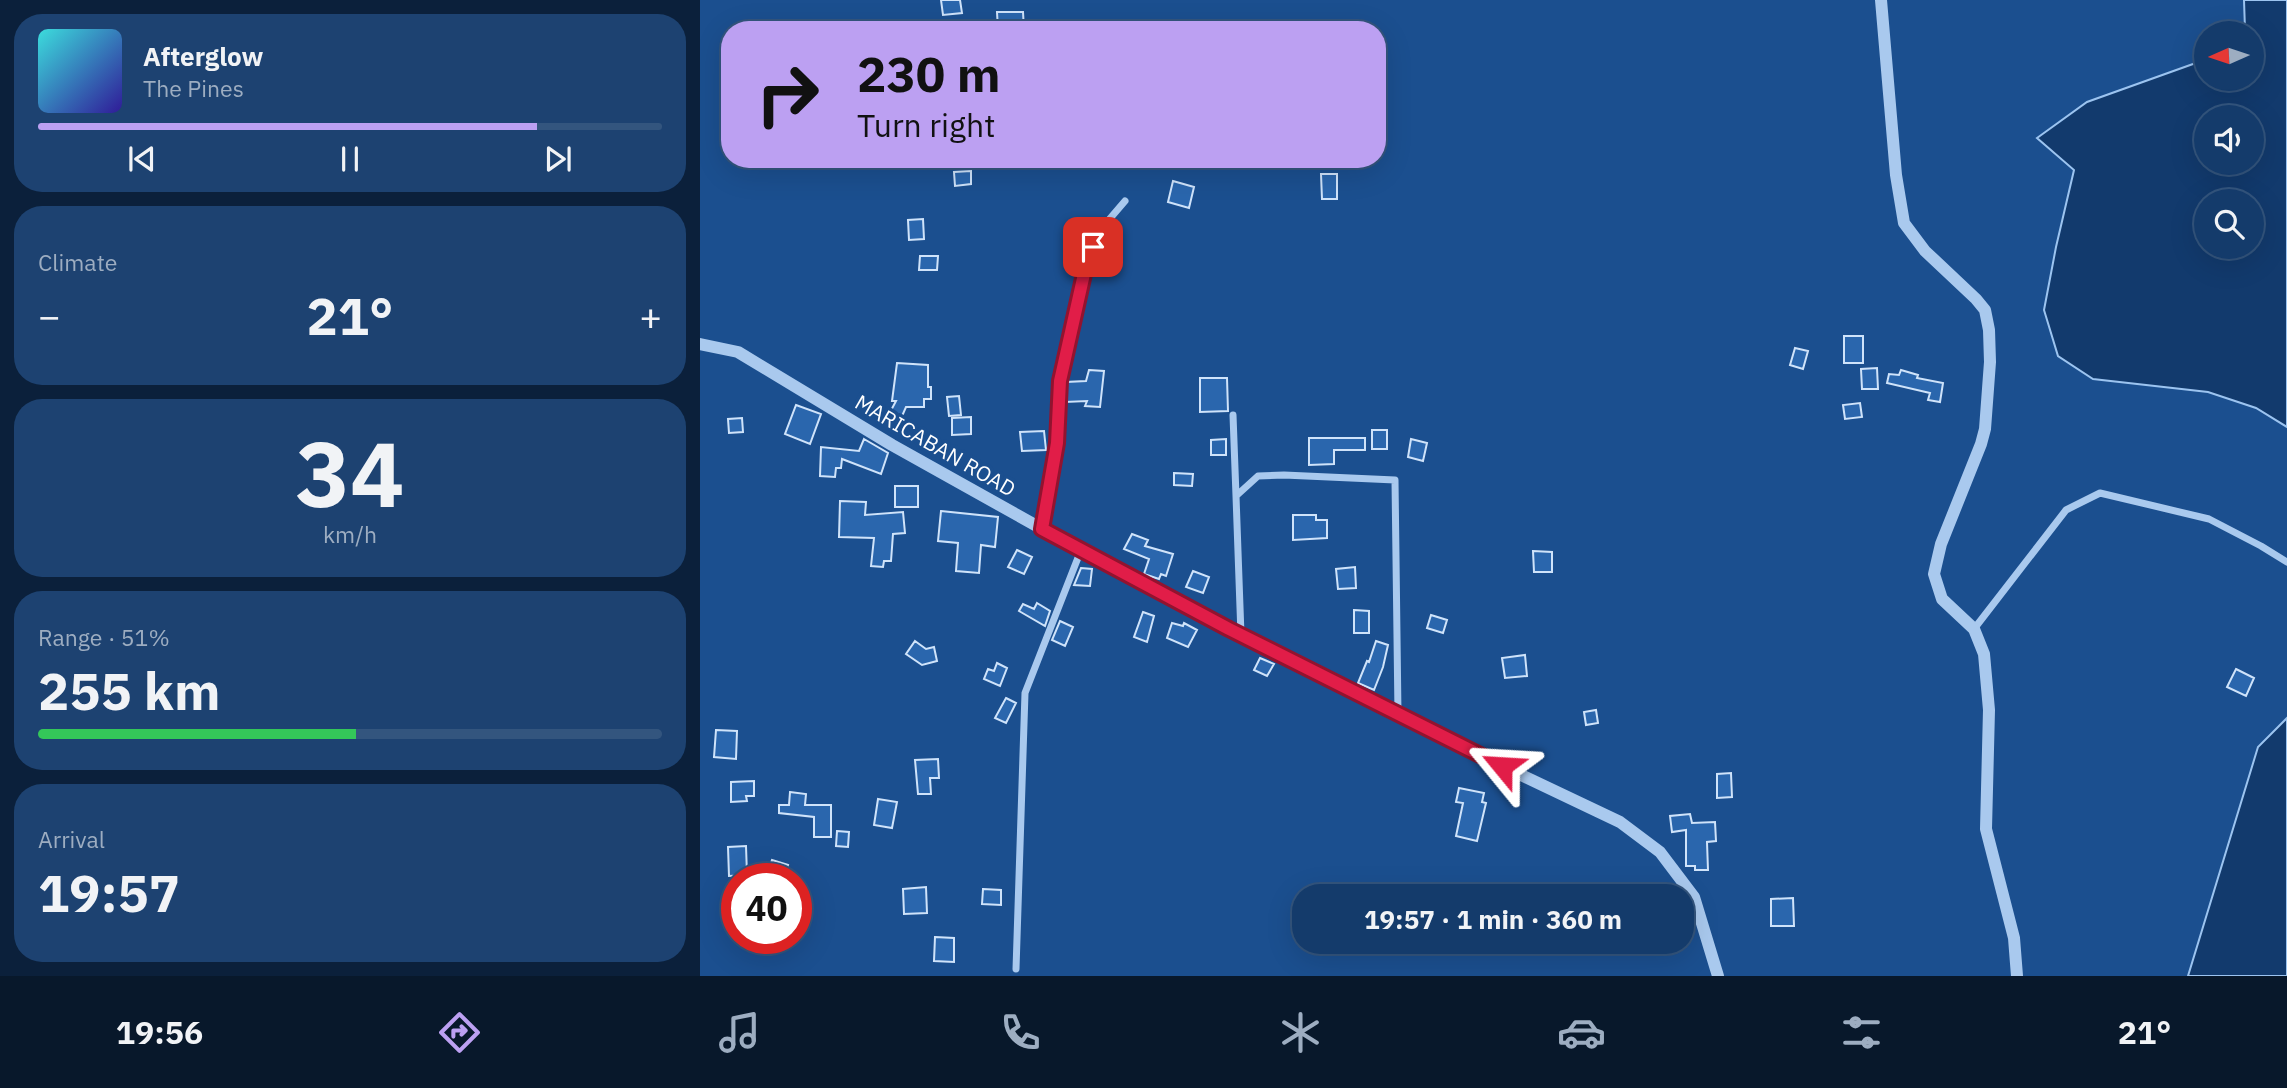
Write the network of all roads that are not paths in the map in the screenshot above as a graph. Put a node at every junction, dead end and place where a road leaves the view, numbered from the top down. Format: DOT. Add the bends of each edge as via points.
graph roads {
  1 [pos="1881,0"];
  2 [pos="1125,201"];
  3 [pos="700,344"];
  4 [pos="1233,415"];
  5 [pos="1236,496"];
  6 [pos="1042,529"];
  7 [pos="1081,550"];
  8 [pos="2287,562"];
  9 [pos="1974,629"];
  10 [pos="1241,635"];
  11 [pos="1398,714"];
  12 [pos="1016,969"];
  13 [pos="1718,976"];
  14 [pos="2017,976"];
  1 -- 9 [label="street" via="1904,223 1925,251 1985,310 1989,330 1985,429 1941,544 1934,575 1942,599"];
  2 -- 6 [label="street" via="1101,229 1086,265 1060,381 1057,443"];
  3 -- 6 [label="street, MARICABAN ROAD" via="738,352"];
  4 -- 5 [label="street"];
  5 -- 10 [label="street"];
  5 -- 11 [label="street" via="1258,476 1395,480"];
  6 -- 7 [label="street, MARICABAN ROAD"];
  7 -- 10 [label="street, MARICABAN ROAD"];
  7 -- 12 [label="street" via="1026,693"];
  8 -- 9 [label="street" via="2209,519 2100,493 2066,510"];
  9 -- 14 [label="street" via="1984,653 1989,710 1986,829 2011,926"];
  10 -- 11 [label="street, MARICABAN ROAD"];
  11 -- 13 [label="street, MARICABAN ROAD" via="1620,822 1660,852 1694,897"];
}
